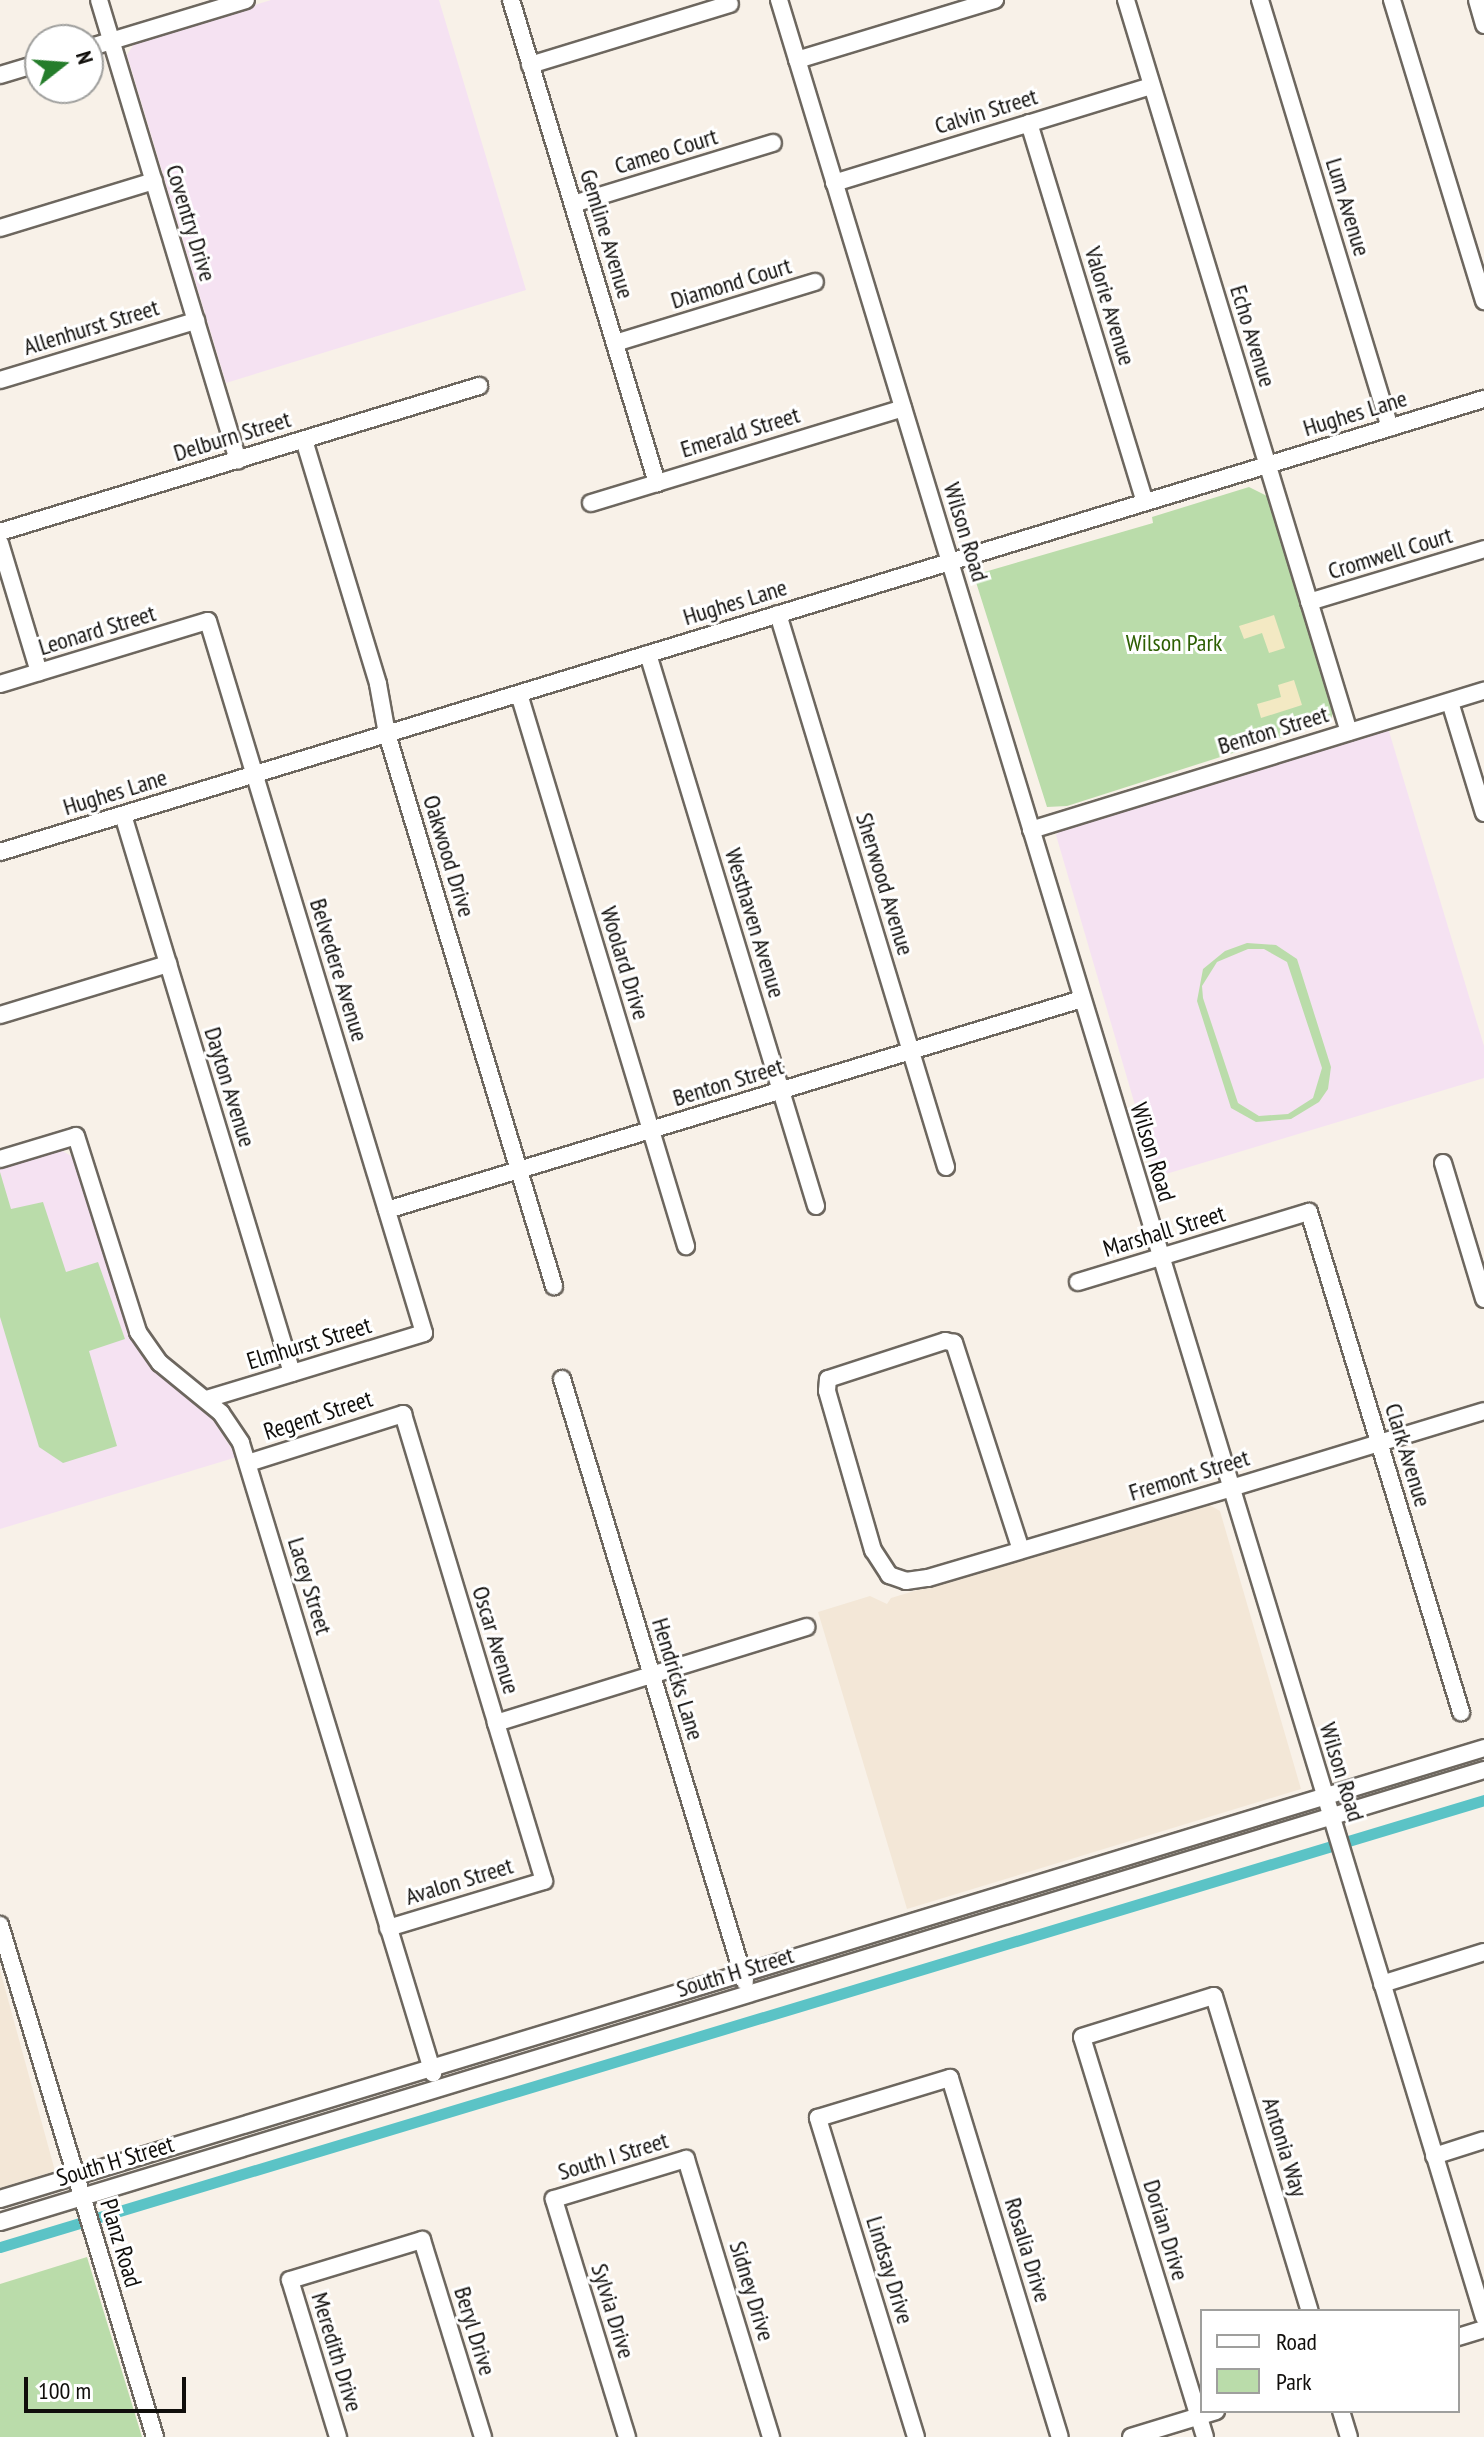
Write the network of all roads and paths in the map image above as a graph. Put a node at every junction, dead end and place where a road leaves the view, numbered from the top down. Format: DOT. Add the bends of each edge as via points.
graph roads {
  1 [pos="99,0"];
  2 [pos="246,0"];
  3 [pos="511,0"];
  4 [pos="779,0"];
  5 [pos="995,0"];
  6 [pos="1126,0"];
  7 [pos="1260,0"];
  8 [pos="1392,0"];
  9 [pos="1477,0"];
  10 [pos="730,4"];
  11 [pos="1484,25"];
  12 [pos="111,41"];
  13 [pos="104,43"];
  14 [pos="797,60"];
  15 [pos="530,65"];
  16 [pos="24,68"];
  17 [pos="0,75"];
  18 [pos="1152,86"];
  19 [pos="1029,123"];
  20 [pos="773,143"];
  21 [pos="154,181"];
  22 [pos="834,183"];
  23 [pos="573,204"];
  24 [pos="0,228"];
  25 [pos="815,282"];
  26 [pos="1484,301"];
  27 [pos="196,321"];
  28 [pos="615,343"];
  29 [pos="0,380"];
  30 [pos="479,386"];
  31 [pos="1484,399"];
  32 [pos="903,408"];
  33 [pos="1390,428"];
  34 [pos="304,440"];
  35 [pos="238,460"];
  36 [pos="1267,465"];
  37 [pos="657,483"];
  38 [pos="1145,502"];
  39 [pos="591,503"];
  40 [pos="0,532"];
  41 [pos="0,543"];
  42 [pos="1484,549"];
  43 [pos="950,562"];
  44 [pos="1309,602"];
  45 [pos="778,614"];
  46 [pos="208,621"];
  47 [pos="648,654"];
  48 [pos="39,672"];
  49 [pos="0,684"];
  50 [pos="1484,691"];
  51 [pos="519,694"];
  52 [pos="1450,702"];
  53 [pos="1349,732"];
  54 [pos="387,734"];
  55 [pos="255,774"];
  56 [pos="1484,813"];
  57 [pos="123,815"];
  58 [pos="1031,830"];
  59 [pos="0,852"];
  60 [pos="168,964"];
  61 [pos="1082,999"];
  62 [pos="0,1015"];
  63 [pos="911,1051"];
  64 [pos="781,1091"];
  65 [pos="651,1130"];
  66 [pos="0,1159"];
  67 [pos="1443,1163"];
  68 [pos="946,1167"];
  69 [pos="519,1170"];
  70 [pos="816,1206"];
  71 [pos="387,1210"];
  72 [pos="1309,1212"];
  73 [pos="686,1246"];
  74 [pos="1159,1255"];
  75 [pos="1078,1282"];
  76 [pos="554,1286"];
  77 [pos="1484,1299"];
  78 [pos="424,1333"];
  79 [pos="292,1373"];
  80 [pos="562,1379"];
  81 [pos="207,1399"];
  82 [pos="1484,1411"];
  83 [pos="403,1414"];
  84 [pos="1379,1443"];
  85 [pos="248,1463"];
  86 [pos="1231,1488"];
  87 [pos="1021,1550"];
  88 [pos="806,1627"];
  89 [pos="652,1675"];
  90 [pos="1461,1712"];
  91 [pos="496,1723"];
  92 [pos="1484,1748"];
  93 [pos="1484,1770"];
  94 [pos="1324,1795"];
  95 [pos="1331,1816"];
  96 [pos="544,1881"];
  97 [pos="0,1925"];
  98 [pos="388,1928"];
  99 [pos="1484,1952"];
  100 [pos="743,1972"];
  101 [pos="1382,1984"];
  102 [pos="748,1993"];
  103 [pos="1082,2037"];
  104 [pos="431,2066"];
  105 [pos="437,2086"];
  106 [pos="818,2118"];
  107 [pos="1484,2140"];
  108 [pos="1434,2156"];
  109 [pos="686,2159"];
  110 [pos="75,2176"];
  111 [pos="82,2197"];
  112 [pos="0,2199"];
  113 [pos="554,2199"];
  114 [pos="0,2222"];
  115 [pos="290,2280"];
  116 [pos="1309,2309"];
  117 [pos="1484,2317"];
  118 [pos="1484,2329"];
  119 [pos="1460,2336"];
  120 [pos="1209,2413"];
  121 [pos="1342,2413"];
  122 [pos="1198,2416"];
  123 [pos="155,2437"];
  124 [pos="338,2437"];
  125 [pos="483,2437"];
  126 [pos="627,2437"];
  127 [pos="771,2437"];
  128 [pos="916,2437"];
  129 [pos="1060,2437"];
  130 [pos="1131,2437"];
  131 [pos="1205,2437"];
  132 [pos="1349,2437"];
  1 -- 12 [label="street, Coventry Drive"];
  2 -- 12 [label="street"];
  3 -- 15 [label="street, Gemline Avenue"];
  4 -- 14 [label="street, Wilson Road"];
  5 -- 14 [label="street"];
  6 -- 18 [label="street, Echo Avenue"];
  7 -- 33 [label="street, Lum Avenue"];
  8 -- 26 [label="street"];
  9 -- 11 [label="street"];
  10 -- 15 [label="street"];
  12 -- 13 [label="street"];
  12 -- 21 [label="street, Coventry Drive"];
  14 -- 22 [label="street, Wilson Road"];
  15 -- 23 [label="street, Gemline Avenue"];
  16 -- 17 [label="street"];
  18 -- 19 [label="street, Calvin Street"];
  18 -- 36 [label="street, Echo Avenue"];
  19 -- 22 [label="street, Calvin Street"];
  19 -- 38 [label="street, Valorie Avenue"];
  20 -- 23 [label="street, Cameo Court"];
  21 -- 24 [label="street"];
  21 -- 27 [label="street, Coventry Drive"];
  22 -- 32 [label="street, Wilson Road"];
  23 -- 28 [label="street, Gemline Avenue"];
  25 -- 28 [label="street, Diamond Court"];
  27 -- 29 [label="street, Allenhurst Street"];
  27 -- 35 [label="street, Coventry Drive"];
  28 -- 37 [label="street, Gemline Avenue"];
  30 -- 34 [label="street, Delburn Street"];
  31 -- 33 [label="street, Hughes Lane"];
  32 -- 37 [label="street, Emerald Street"];
  32 -- 43 [label="street, Wilson Road"];
  33 -- 36 [label="street, Hughes Lane"];
  34 -- 35 [label="street, Delburn Street"];
  34 -- 54 [label="street, Oakwood Drive" via="378,684"];
  35 -- 40 [label="street, Delburn Street"];
  36 -- 38 [label="street, Hughes Lane"];
  36 -- 44 [label="street, Echo Avenue"];
  37 -- 39 [label="street, Emerald Street"];
  38 -- 43 [label="street, Hughes Lane"];
  41 -- 48 [label="street"];
  42 -- 44 [label="street, Cromwell Court"];
  43 -- 45 [label="street, Hughes Lane"];
  43 -- 58 [label="street, Wilson Road"];
  44 -- 53 [label="street, Echo Avenue"];
  45 -- 47 [label="street, Hughes Lane"];
  45 -- 63 [label="street, Sherwood Avenue"];
  46 -- 48 [label="street, Leonard Street"];
  46 -- 55 [label="street, Belvedere Avenue"];
  47 -- 51 [label="street, Hughes Lane"];
  47 -- 64 [label="street, Westhaven Avenue"];
  48 -- 49 [label="street, Leonard Street"];
  50 -- 52 [label="street, Benton Street"];
  51 -- 54 [label="street, Hughes Lane"];
  51 -- 65 [label="street, Woolard Drive"];
  52 -- 53 [label="street, Benton Street"];
  52 -- 56 [label="street"];
  53 -- 58 [label="street, Benton Street"];
  54 -- 55 [label="street, Hughes Lane"];
  54 -- 69 [label="street, Oakwood Drive"];
  55 -- 57 [label="street, Hughes Lane"];
  55 -- 71 [label="street, Belvedere Avenue"];
  57 -- 59 [label="street, Hughes Lane"];
  57 -- 60 [label="street, Dayton Avenue"];
  58 -- 61 [label="street, Wilson Road"];
  60 -- 62 [label="street"];
  60 -- 79 [label="street, Dayton Avenue"];
  61 -- 63 [label="street, Benton Street"];
  61 -- 74 [label="street, Wilson Road"];
  63 -- 64 [label="street, Benton Street"];
  63 -- 68 [label="street, Sherwood Avenue"];
  64 -- 65 [label="street, Benton Street"];
  64 -- 70 [label="street, Westhaven Avenue"];
  65 -- 69 [label="street, Benton Street"];
  65 -- 73 [label="street, Woolard Drive"];
  66 -- 81 [label="street, Lacey Street" via="76,1136 138,1332 160,1363"];
  67 -- 77 [label="street"];
  69 -- 71 [label="street, Benton Street"];
  69 -- 76 [label="street, Oakwood Drive"];
  71 -- 78 [label="street, Belvedere Avenue"];
  72 -- 74 [label="street, Marshall Street"];
  72 -- 84 [label="street, Clark Avenue"];
  74 -- 75 [label="street, Marshall Street"];
  74 -- 86 [label="street, Wilson Road"];
  78 -- 79 [label="street, Elmhurst Street"];
  79 -- 81 [label="street, Elmhurst Street"];
  80 -- 89 [label="street, Hendricks Lane"];
  81 -- 85 [label="street, Lacey Street" via="232,1428"];
  82 -- 84 [label="street, Fremont Street"];
  83 -- 85 [label="street, Regent Street"];
  83 -- 91 [label="street, Oscar Avenue"];
  84 -- 86 [label="street, Fremont Street"];
  84 -- 90 [label="street, Clark Avenue"];
  85 -- 98 [label="street, Lacey Street"];
  86 -- 87 [label="street, Fremont Street"];
  86 -- 94 [label="street, Wilson Road"];
  87 -- 87 [label="street, Fremont Street" via="906,1581 889,1575 873,1550 826,1385 835,1375 945,1341 954,1343"];
  88 -- 89 [label="street"];
  89 -- 91 [label="street"];
  89 -- 100 [label="street, Hendricks Lane"];
  91 -- 96 [label="street, Oscar Avenue"];
  92 -- 94 [label="street, South H Street"];
  93 -- 95 [label="street, South H Street"];
  94 -- 95 [label="street, Wilson Road"];
  94 -- 100 [label="street, South H Street"];
  95 -- 101 [label="street, Wilson Road"];
  95 -- 102 [label="street, South H Street"];
  96 -- 98 [label="street, Avalon Street"];
  97 -- 110 [label="street, Planz Road"];
  98 -- 104 [label="street, Lacey Street"];
  99 -- 101 [label="street"];
  100 -- 102 [label="street, Hendricks Lane"];
  100 -- 104 [label="street, South H Street"];
  101 -- 108 [label="street, Wilson Road"];
  102 -- 105 [label="street, South H Street"];
  103 -- 116 [label="street, Antonia Way" via="1214,1996"];
  103 -- 122 [label="street, Dorian Drive"];
  104 -- 105 [label="street, Lacey Street"];
  104 -- 110 [label="street, South H Street"];
  105 -- 111 [label="street, South H Street"];
  106 -- 128 [label="street, Lindsay Drive"];
  106 -- 129 [label="street, Rosalia Drive" via="950,2078"];
  107 -- 108 [label="street"];
  108 -- 117 [label="street, Wilson Road"];
  109 -- 113 [label="street, South I Street"];
  109 -- 127 [label="street, Sidney Drive"];
  110 -- 111 [label="street, Planz Road"];
  110 -- 112 [label="street, South H Street"];
  111 -- 114 [label="street, South H Street"];
  111 -- 123 [label="street, Planz Road"];
  113 -- 126 [label="street, Sylvia Drive"];
  115 -- 124 [label="street, Meredith Drive"];
  115 -- 125 [label="street, Beryl Drive" via="422,2240"];
  118 -- 119 [label="street"];
  120 -- 122 [label="street"];
  121 -- 132 [label="street"];
  122 -- 130 [label="street"];
  122 -- 131 [label="street, Dorian Drive"];
}
